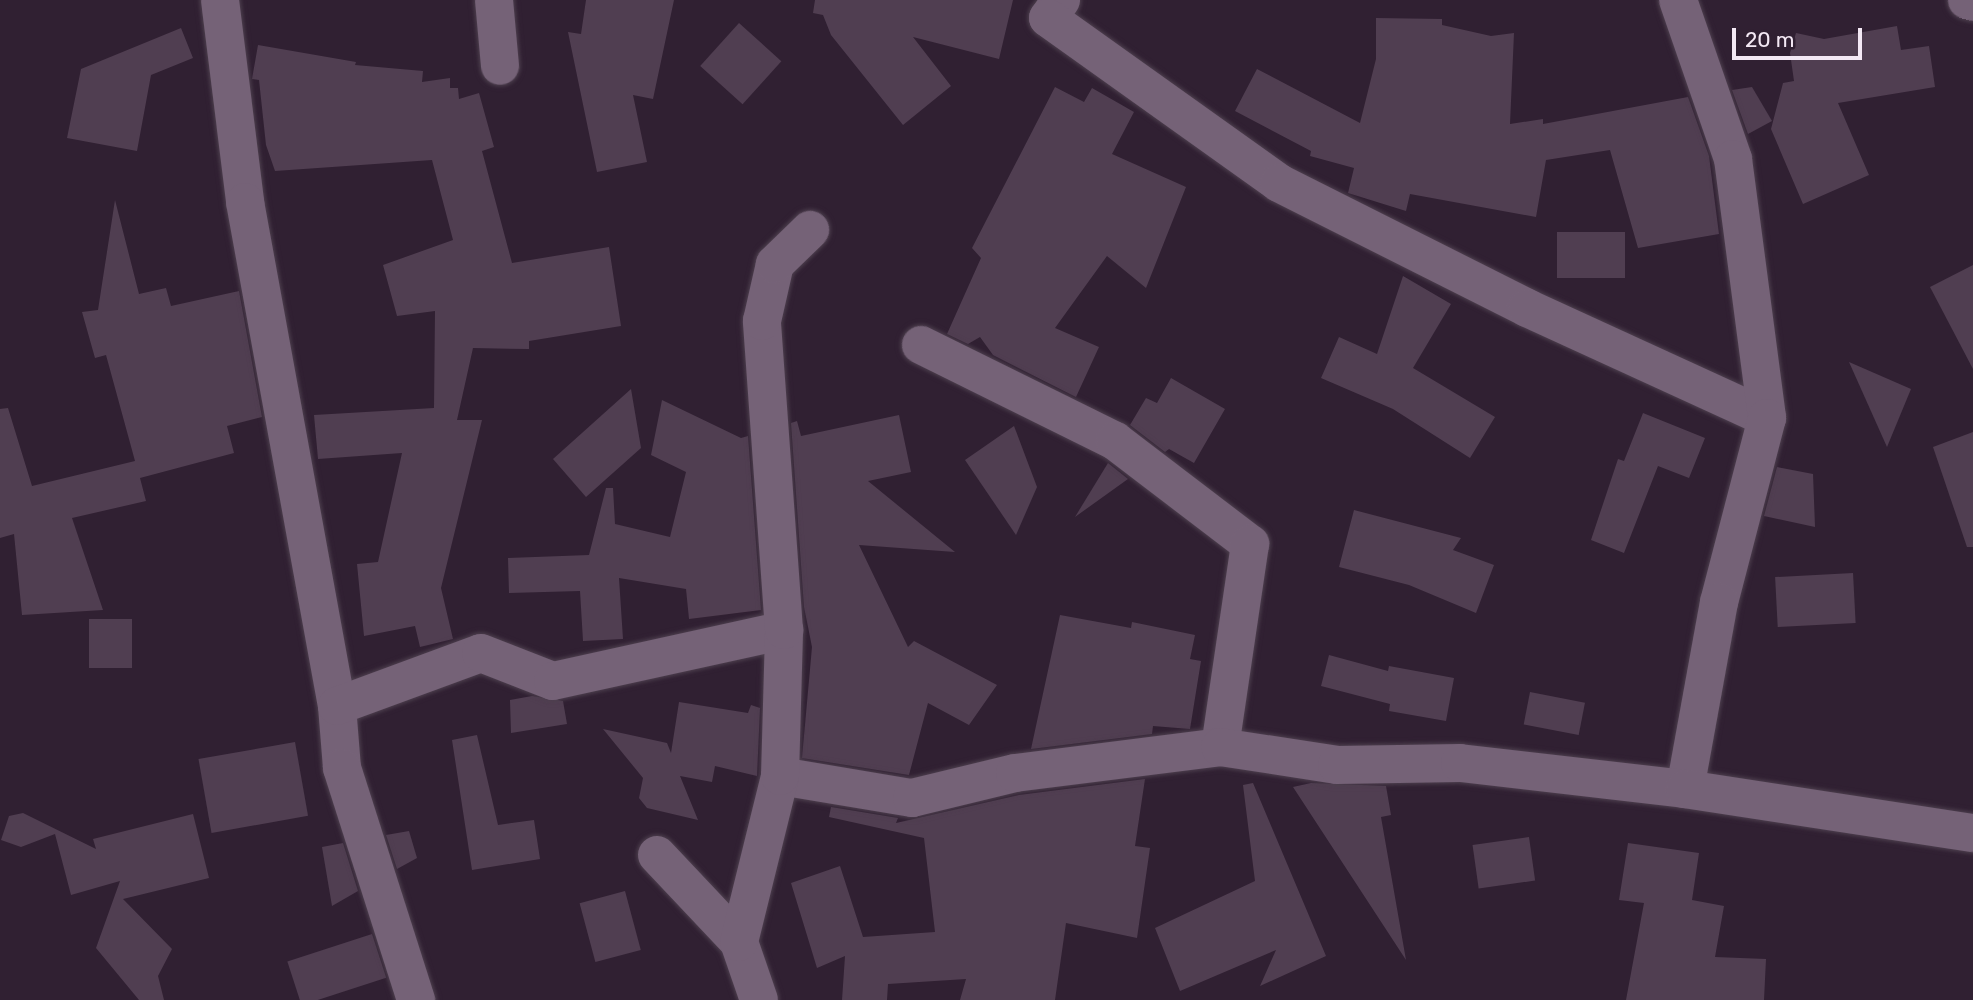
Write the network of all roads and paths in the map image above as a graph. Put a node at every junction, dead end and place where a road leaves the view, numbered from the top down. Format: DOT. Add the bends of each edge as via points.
graph roads {
  1 [pos="220,0"];
  2 [pos="494,0"];
  3 [pos="1061,0"];
  4 [pos="1678,0"];
  5 [pos="1967,0"];
  6 [pos="1973,2"];
  7 [pos="500,66"];
  8 [pos="810,230"];
  9 [pos="921,345"];
  10 [pos="1767,418"];
  11 [pos="784,629"];
  12 [pos="337,706"];
  13 [pos="1220,747"];
  14 [pos="780,776"];
  15 [pos="1685,789"];
  16 [pos="1973,833"];
  17 [pos="657,855"];
  18 [pos="739,942"];
  19 [pos="416,1000"];
  20 [pos="759,1000"];
  1 -- 12 [label="street" via="267,338"];
  2 -- 7 [label="street"];
  3 -- 10 [label="street" via="1048,18 1279,183 1527,308"];
  4 -- 10 [label="street" via="1733,159"];
  5 -- 6 [label="street"];
  8 -- 11 [label="street" via="775,264 762,321"];
  9 -- 13 [label="street" via="1115,441 1250,544"];
  10 -- 15 [label="street" via="1719,602"];
  11 -- 12 [label="street" via="553,681 481,653"];
  11 -- 14 [label="street"];
  12 -- 19 [label="street" via="342,768"];
  13 -- 14 [label="street" via="1015,773 912,798"];
  13 -- 15 [label="street" via="1337,765 1460,763"];
  14 -- 18 [label="street"];
  15 -- 16 [label="street"];
  17 -- 18 [label="street"];
  18 -- 20 [label="street"];
}
